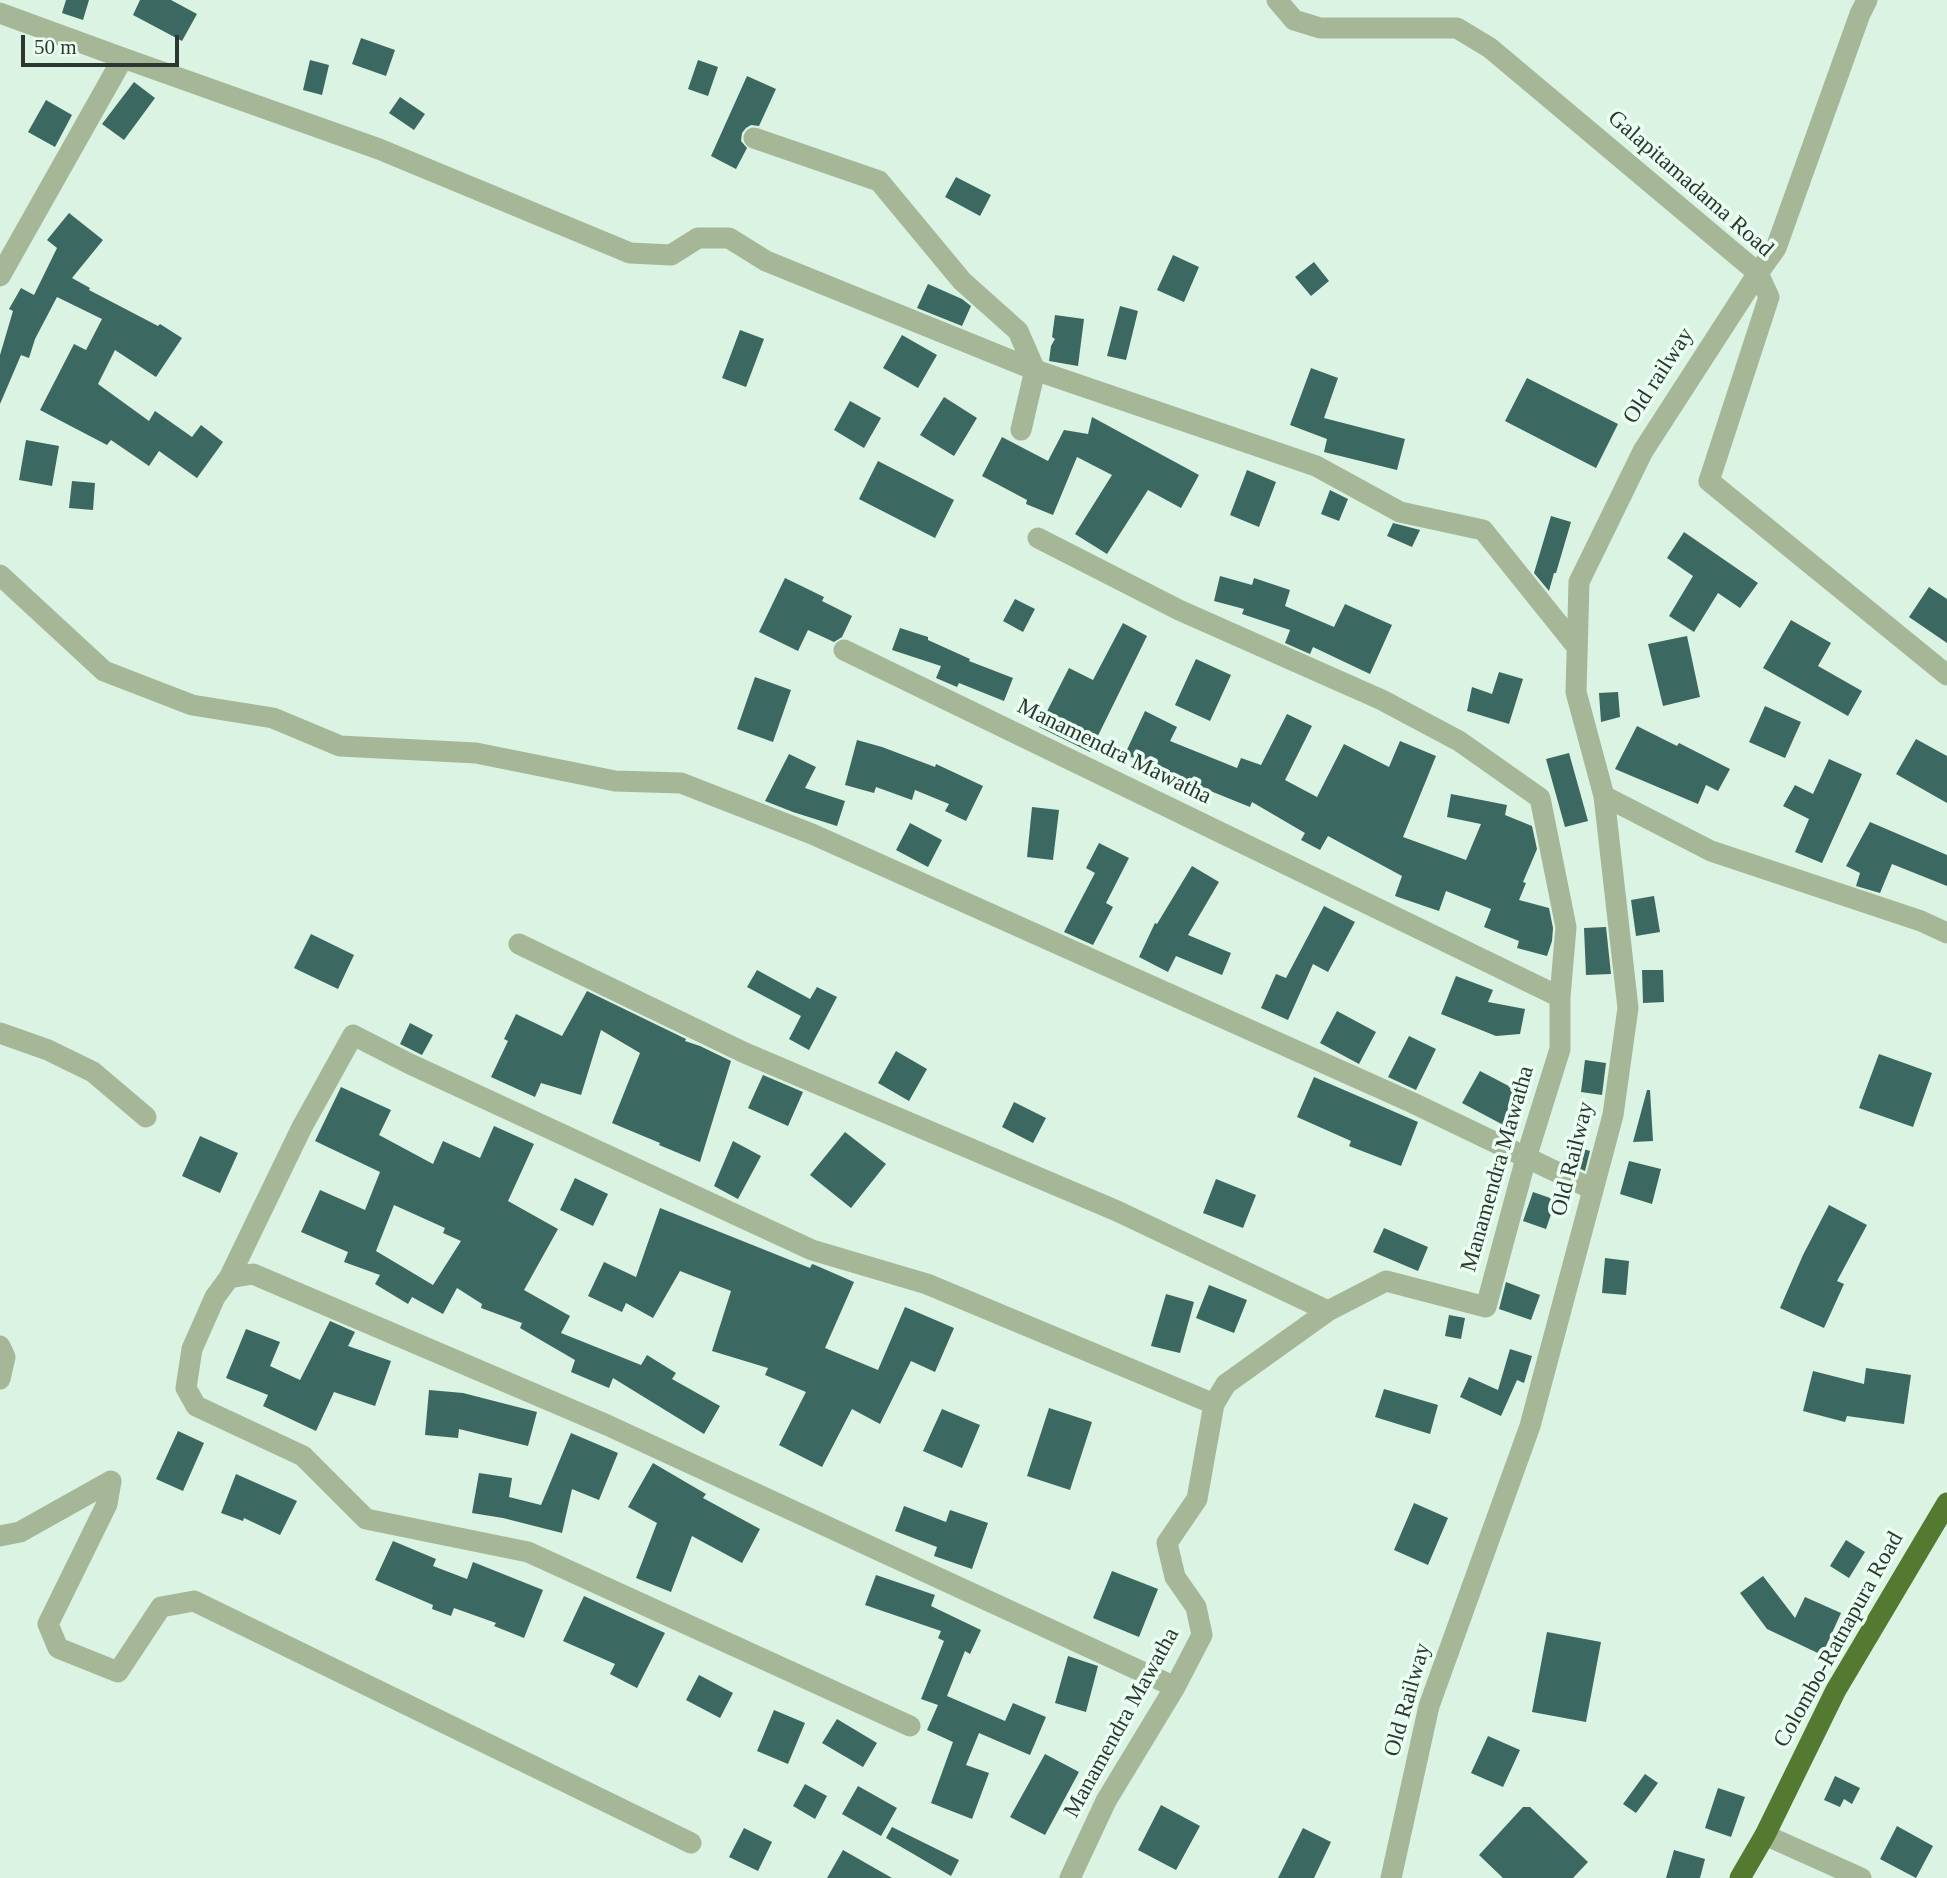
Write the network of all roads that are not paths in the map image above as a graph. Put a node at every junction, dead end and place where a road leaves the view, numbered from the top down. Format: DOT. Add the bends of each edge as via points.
graph roads {
  1 [pos="1277,0"];
  2 [pos="1867,0"];
  3 [pos="0,13"];
  4 [pos="122,58"];
  5 [pos="754,138"];
  6 [pos="1758,273"];
  7 [pos="0,276"];
  8 [pos="1035,370"];
  9 [pos="1021,430"];
  10 [pos="1038,538"];
  11 [pos="0,575"];
  12 [pos="1577,648"];
  13 [pos="844,650"];
  14 [pos="1947,676"];
  15 [pos="1604,796"];
  16 [pos="1947,933"];
  17 [pos="519,944"];
  18 [pos="1560,997"];
  19 [pos="0,1033"];
  20 [pos="146,1117"];
  21 [pos="1526,1157"];
  22 [pos="1592,1189"];
  23 [pos="229,1278"];
  24 [pos="1328,1311"];
  25 [pos="0,1346"];
  26 [pos="0,1379"];
  27 [pos="1214,1404"];
  28 [pos="1947,1503"];
  29 [pos="0,1536"];
  30 [pos="1175,1687"];
  31 [pos="910,1726"];
  32 [pos="1765,1835"];
  33 [pos="691,1843"];
  34 [pos="1070,1878"];
  35 [pos="1391,1878"];
  36 [pos="1740,1878"];
  37 [pos="1861,1878"];
  1 -- 6 [label="street, Galapitamadama Road" via="1294,20 1320,28 1457,28 1490,48"];
  2 -- 6 [label="street, Old railway" via="1776,248"];
  3 -- 4 [label="street"];
  4 -- 7 [label="street"];
  4 -- 8 [label="street" via="379,149 630,253 671,256 698,238 729,238 766,261"];
  5 -- 8 [label="street" via="879,181 962,281 1018,331"];
  6 -- 12 [label="street, Old railway" via="1643,451 1579,582"];
  6 -- 14 [label="street, Galapitamadama Road" via="1769,297 1709,481"];
  8 -- 9 [label="street"];
  8 -- 12 [label="street" via="1317,466 1399,512 1483,530"];
  10 -- 18 [label="street" via="1179,610 1382,700 1459,741 1540,798 1566,927"];
  11 -- 21 [label="street" via="104,671 192,705 273,718 340,746 475,753 615,781 681,783 811,834 1413,1102"];
  12 -- 15 [label="street, Old railway" via="1576,692"];
  13 -- 18 [label="street, Manamendra Mawatha"];
  15 -- 16 [label="street" via="1711,852"];
  15 -- 22 [label="street, Old Railway" via="1628,1008 1613,1115"];
  17 -- 24 [label="street" via="745,1053 1117,1211"];
  18 -- 21 [label="street, Manamendra Mawatha" via="1560,1049"];
  19 -- 20 [label="street" via="93,1072"];
  21 -- 22 [label="street"];
  21 -- 24 [label="street, Manamendra Mawatha" via="1486,1307 1386,1281"];
  22 -- 35 [label="street, Old Railway" via="1530,1426 1429,1706"];
  23 -- 27 [label="street" via="302,1127 353,1035 812,1250 927,1284"];
  23 -- 30 [label="street" via="253,1274 607,1425"];
  23 -- 31 [label="street" via="215,1297 192,1349 186,1388 196,1406 303,1456 366,1519 528,1552"];
  24 -- 27 [label="street, Manamendra Mawatha" via="1226,1384"];
  25 -- 26 [label="street" via="5,1357"];
  27 -- 30 [label="street, Manamendra Mawatha" via="1197,1499 1167,1543 1175,1577 1196,1607 1202,1635"];
  28 -- 32 [label="highway, Colombo-Ratnapura Road" via="1836,1690"];
  29 -- 33 [label="street" via="20,1532 111,1482 107,1504 48,1624 58,1648 118,1672 161,1607 194,1601"];
  30 -- 34 [label="street, Manamendra Mawatha" via="1106,1801"];
  32 -- 36 [label="highway, Colombo-Ratnapura Road"];
  32 -- 37 [label="street"];
}
